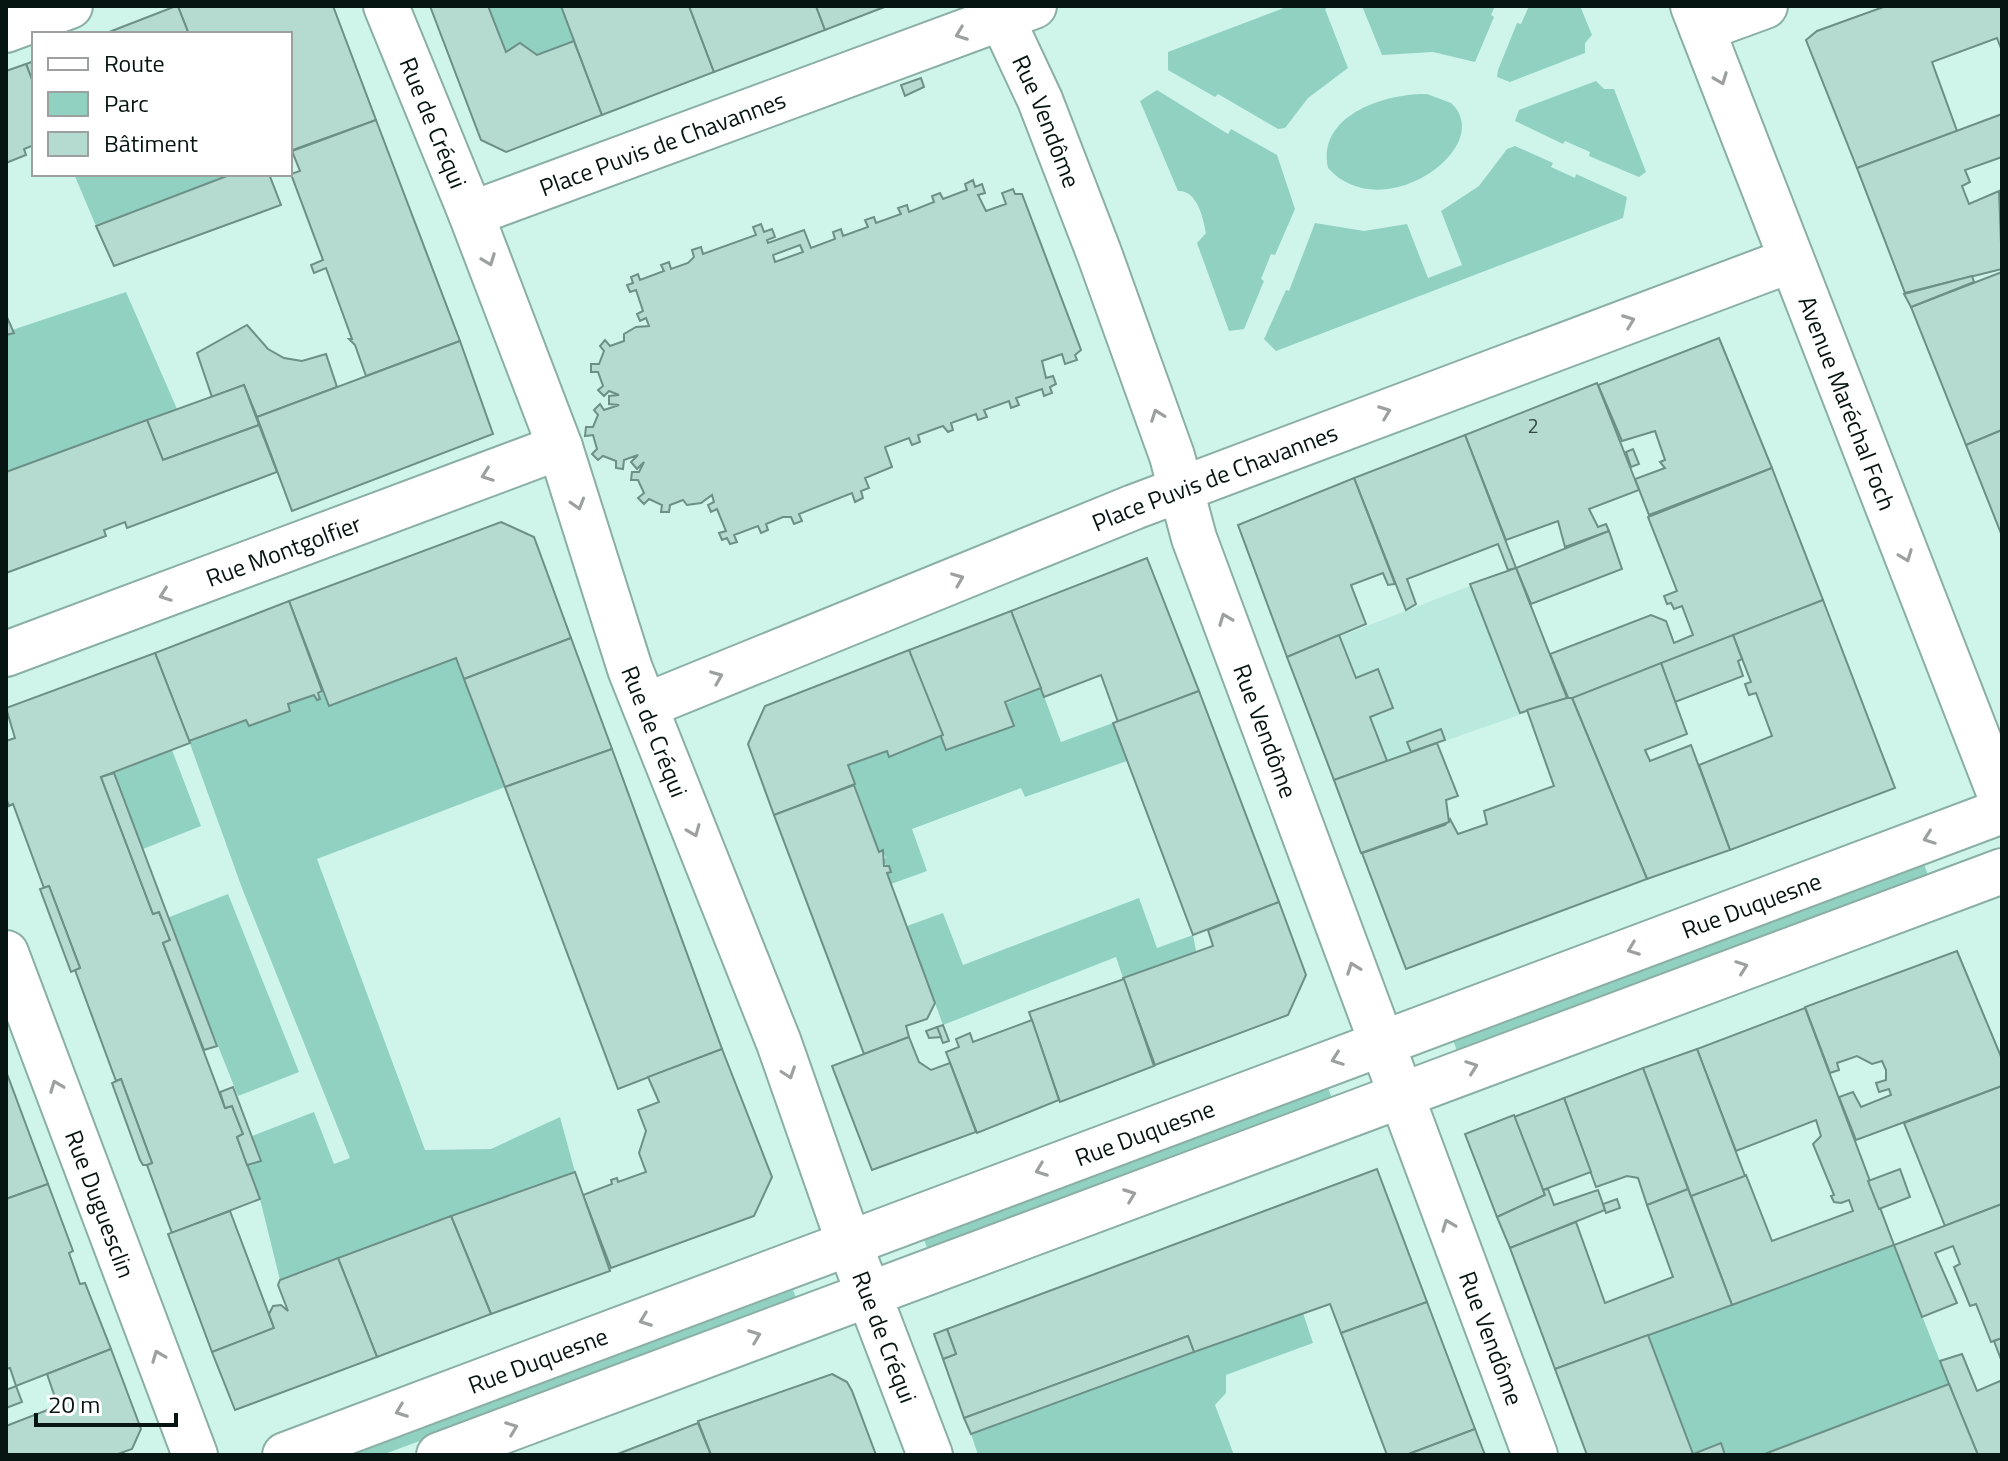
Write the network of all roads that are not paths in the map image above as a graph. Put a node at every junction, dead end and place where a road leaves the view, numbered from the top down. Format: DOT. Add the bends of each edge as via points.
graph roads {
  1 [pos="70,6"];
  2 [pos="386,6"];
  3 [pos="1765,6"];
  4 [pos="1010,10"];
  5 [pos="1697,18"];
  6 [pos="6,30"];
  7 [pos="471,214"];
  8 [pos="1791,260"];
  9 [pos="560,447"];
  10 [pos="1181,490"];
  11 [pos="6,654"];
  12 [pos="645,706"];
  13 [pos="2002,800"];
  14 [pos="2002,811"];
  15 [pos="2002,871"];
  16 [pos="6,953"];
  17 [pos="1380,1043"];
  18 [pos="1399,1094"];
  19 [pos="849,1243"];
  20 [pos="868,1294"];
  21 [pos="195,1455"];
  22 [pos="285,1455"];
  23 [pos="439,1455"];
  24 [pos="930,1455"];
  25 [pos="1535,1455"];
  1 -- 6 [label="street"];
  2 -- 7 [label="street, Rue de Créqui"];
  3 -- 5 [label="street"];
  4 -- 7 [label="street, Place Puvis de Chavannes, one-way"];
  10 -- 4 [label="street, Rue Vendôme, one-way"];
  5 -- 8 [label="street, Avenue Maréchal Foch, one-way"];
  7 -- 9 [label="street, Rue de Créqui, one-way"];
  10 -- 8 [label="street, Place Puvis de Chavannes, one-way"];
  8 -- 13 [label="street, Avenue Maréchal Foch, one-way"];
  9 -- 11 [label="street, Rue Montgolfier, one-way"];
  9 -- 12 [label="street, Rue de Créqui, one-way"];
  12 -- 10 [label="street, Place Puvis de Chavannes, one-way"];
  17 -- 10 [label="street, Rue Vendôme, one-way" via="1194,538"];
  12 -- 19 [label="street, Rue de Créqui, one-way" via="779,1043"];
  14 -- 17 [label="street, Rue Duquesne, one-way"];
  18 -- 15 [label="street, one-way"];
  21 -- 16 [label="street, Rue Duguesclin, one-way"];
  17 -- 18 [label="street, Rue Vendôme"];
  17 -- 19 [label="street, Rue Duquesne, one-way"];
  20 -- 18 [label="street, one-way"];
  25 -- 18 [label="street, Rue Vendôme, one-way"];
  19 -- 20 [label="street, Rue de Créqui"];
  19 -- 22 [label="street, Rue Duquesne, one-way"];
  23 -- 20 [label="street, one-way"];
  20 -- 24 [label="street, Rue de Créqui"];
}
